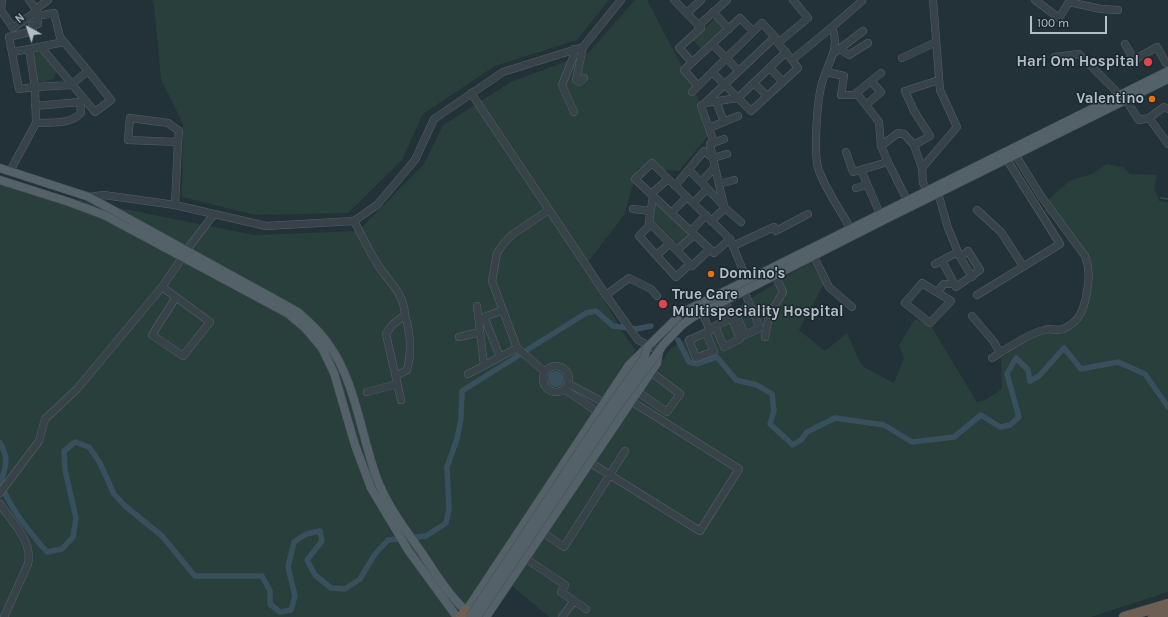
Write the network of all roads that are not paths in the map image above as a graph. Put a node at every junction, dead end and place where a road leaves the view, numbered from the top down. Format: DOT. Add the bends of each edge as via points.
graph roads {
  1 [pos="2,0"];
  2 [pos="29,0"];
  3 [pos="48,0"];
  4 [pos="621,0"];
  5 [pos="674,0"];
  6 [pos="701,0"];
  7 [pos="727,0"];
  8 [pos="793,0"];
  9 [pos="933,0"];
  10 [pos="1035,0"];
  11 [pos="862,1"];
  12 [pos="36,9"];
  13 [pos="1118,10"];
  14 [pos="713,12"];
  15 [pos="686,13"];
  16 [pos="698,26"];
  17 [pos="832,27"];
  18 [pos="728,29"];
  19 [pos="753,31"];
  20 [pos="863,31"];
  21 [pos="777,40"];
  22 [pos="64,42"];
  23 [pos="936,42"];
  24 [pos="868,43"];
  25 [pos="712,44"];
  26 [pos="1125,44"];
  27 [pos="41,47"];
  28 [pos="583,47"];
  29 [pos="29,49"];
  30 [pos="574,50"];
  31 [pos="837,51"];
  32 [pos="12,52"];
  33 [pos="786,52"];
  34 [pos="1055,57"];
  35 [pos="726,58"];
  36 [pos="902,58"];
  37 [pos="690,60"];
  38 [pos="792,60"];
  39 [pos="1167,67"];
  40 [pos="770,68"];
  41 [pos="88,71"];
  42 [pos="739,71"];
  43 [pos="712,72"];
  44 [pos="826,72"];
  45 [pos="881,73"];
  46 [pos="1168,79"];
  47 [pos="939,80"];
  48 [pos="871,81"];
  49 [pos="783,82"];
  50 [pos="754,83"];
  51 [pos="72,84"];
  52 [pos="724,84"];
  53 [pos="698,86"];
  54 [pos="35,87"];
  55 [pos="573,88"];
  56 [pos="692,92"];
  57 [pos="472,93"];
  58 [pos="857,94"];
  59 [pos="767,96"];
  60 [pos="738,98"];
  61 [pos="1122,99"];
  62 [pos="82,101"];
  63 [pos="716,101"];
  64 [pos="705,103"];
  65 [pos="866,105"];
  66 [pos="35,106"];
  67 [pos="1168,109"];
  68 [pos="574,112"];
  69 [pos="738,116"];
  70 [pos="1149,118"];
  71 [pos="724,122"];
  72 [pos="36,123"];
  73 [pos="709,128"];
  74 [pos="724,139"];
  75 [pos="1167,140"];
  76 [pos="178,142"];
  77 [pos="714,143"];
  78 [pos="914,145"];
  79 [pos="880,146"];
  80 [pos="846,152"];
  81 [pos="1017,152"];
  82 [pos="727,154"];
  83 [pos="713,158"];
  84 [pos="1008,158"];
  85 [pos="888,162"];
  86 [pos="715,167"];
  87 [pos="0,168"];
  88 [pos="922,168"];
  89 [pos="689,170"];
  90 [pos="861,170"];
  91 [pos="10,171"];
  92 [pos="668,179"];
  93 [pos="0,180"];
  94 [pos="734,180"];
  95 [pos="701,182"];
  96 [pos="719,184"];
  97 [pos="867,185"];
  98 [pos="675,186"];
  99 [pos="856,188"];
  100 [pos="707,189"];
  101 [pos="928,190"];
  102 [pos="938,193"];
  103 [pos="652,195"];
  104 [pos="89,197"];
  105 [pos="687,197"];
  106 [pos="907,200"];
  107 [pos="693,203"];
  108 [pos="175,205"];
  109 [pos="725,207"];
  110 [pos="633,209"];
  111 [pos="549,210"];
  112 [pos="977,210"];
  113 [pos="650,211"];
  114 [pos="671,213"];
  115 [pos="214,214"];
  116 [pos="808,214"];
  117 [pos="880,214"];
  118 [pos="706,215"];
  119 [pos="354,221"];
  120 [pos="711,221"];
  121 [pos="741,222"];
  122 [pos="652,224"];
  123 [pos="850,228"];
  124 [pos="692,233"];
  125 [pos="730,239"];
  126 [pos="670,243"];
  127 [pos="733,246"];
  128 [pos="710,249"];
  129 [pos="677,250"];
  130 [pos="959,254"];
  131 [pos="184,255"];
  132 [pos="657,255"];
  133 [pos="813,255"];
  134 [pos="942,261"];
  135 [pos="690,264"];
  136 [pos="935,264"];
  137 [pos="1022,266"];
  138 [pos="775,275"];
  139 [pos="953,284"];
  140 [pos="748,286"];
  141 [pos="162,287"];
  142 [pos="937,292"];
  143 [pos="977,294"];
  144 [pos="606,295"];
  145 [pos="656,296"];
  146 [pos="176,297"];
  147 [pos="725,301"];
  148 [pos="477,306"];
  149 [pos="852,307"];
  150 [pos="751,308"];
  151 [pos="503,310"];
  152 [pos="702,312"];
  153 [pos="405,315"];
  154 [pos="972,316"];
  155 [pos="482,318"];
  156 [pos="732,318"];
  157 [pos="480,332"];
  158 [pos="706,332"];
  159 [pos="459,336"];
  160 [pos="765,337"];
  161 [pos="648,346"];
  162 [pos="517,348"];
  163 [pos="659,351"];
  164 [pos="1000,353"];
  165 [pos="500,357"];
  166 [pos="992,358"];
  167 [pos="484,365"];
  168 [pos="545,372"];
  169 [pos="651,372"];
  170 [pos="468,374"];
  171 [pos="396,376"];
  172 [pos="397,384"];
  173 [pos="566,387"];
  174 [pos="367,392"];
  175 [pos="638,392"];
  176 [pos="401,400"];
  177 [pos="631,401"];
  178 [pos="604,403"];
  179 [pos="597,412"];
  180 [pos="621,416"];
  181 [pos="615,425"];
  182 [pos="625,451"];
  183 [pos="590,462"];
  184 [pos="610,475"];
  185 [pos="0,493"];
  186 [pos="0,504"];
  187 [pos="542,532"];
  188 [pos="525,558"];
  189 [pos="574,601"];
  190 [pos="1168,604"];
  191 [pos="586,609"];
  192 [pos="1168,613"];
  193 [pos="468,615"];
  194 [pos="4,617"];
  195 [pos="457,617"];
  196 [pos="478,617"];
  197 [pos="486,617"];
  198 [pos="562,617"];
  199 [pos="1124,617"];
  200 [pos="1153,617"];
  1 -- 12 [label="street" via="1,10 13,28 38,11"];
  2 -- 12 [label="street"];
  3 -- 12 [label="street"];
  4 -- 28 [label="street"];
  5 -- 15 [label="street"];
  6 -- 15 [label="street"];
  7 -- 14 [label="street"];
  8 -- 21 [label="street" via="808,18"];
  9 -- 23 [label="street"];
  10 -- 13 [label="street" via="1059,18 1069,2"];
  11 -- 17 [label="street"];
  14 -- 16 [label="street"];
  14 -- 18 [label="street"];
  15 -- 16 [label="street"];
  16 -- 37 [label="street" via="701,28 678,48"];
  17 -- 31 [label="street"];
  17 -- 38 [label="street"];
  18 -- 19 [label="street" via="740,18"];
  18 -- 25 [label="street"];
  19 -- 21 [label="street" via="762,23"];
  19 -- 35 [label="street"];
  20 -- 31 [label="street"];
  21 -- 33 [label="street"];
  21 -- 42 [label="street"];
  22 -- 27 [label="street"];
  22 -- 32 [label="street" via="60,37 54,13 37,16 38,24 32,25 33,31 9,37"];
  22 -- 41 [label="street"];
  23 -- 36 [label="street"];
  23 -- 47 [label="street"];
  24 -- 31 [label="street" via="849,55"];
  25 -- 35 [label="street"];
  25 -- 53 [label="street" via="684,70"];
  26 -- 39 [label="street" via="1134,60 1157,47"];
  27 -- 29 [label="street"];
  27 -- 51 [label="street"];
  28 -- 30 [label="street"];
  28 -- 55 [label="street" via="576,76 576,80 582,80"];
  29 -- 32 [label="street"];
  29 -- 54 [label="street"];
  30 -- 57 [label="street" via="503,72"];
  30 -- 68 [label="street" via="562,85"];
  31 -- 44 [label="street"];
  32 -- 54 [label="street" via="19,89"];
  33 -- 38 [label="street"];
  33 -- 40 [label="street"];
  34 -- 61 [label="street" via="1079,54"];
  35 -- 42 [label="street"];
  35 -- 43 [label="street"];
  38 -- 49 [label="street" via="798,68"];
  39 -- 61 [label="main road"];
  40 -- 49 [label="street"];
  40 -- 50 [label="street"];
  41 -- 51 [label="street"];
  41 -- 62 [label="street" via="111,100 95,112"];
  42 -- 52 [label="street"];
  43 -- 52 [label="street"];
  43 -- 53 [label="street"];
  44 -- 58 [label="street" via="844,76 841,95"];
  44 -- 123 [label="street" via="822,82 816,123 818,169"];
  45 -- 48 [label="street"];
  46 -- 61 [label="main road"];
  47 -- 78 [label="street" via="905,91 930,136"];
  47 -- 88 [label="street" via="940,90 957,128"];
  48 -- 58 [label="street"];
  48 -- 65 [label="street" via="881,92"];
  49 -- 59 [label="street"];
  50 -- 59 [label="street"];
  50 -- 60 [label="street"];
  51 -- 54 [label="street"];
  51 -- 62 [label="street"];
  52 -- 60 [label="street"];
  52 -- 64 [label="street"];
  53 -- 56 [label="street"];
  54 -- 66 [label="street"];
  57 -- 111 [label="street"];
  57 -- 119 [label="street" via="434,119 415,160 377,205"];
  58 -- 65 [label="street"];
  59 -- 60 [label="street" via="751,111"];
  60 -- 63 [label="street"];
  61 -- 70 [label="street" via="1139,120"];
  61 -- 81 [label="main road"];
  62 -- 66 [label="street"];
  62 -- 72 [label="street" via="81,113 75,118 68,121"];
  63 -- 64 [label="street"];
  63 -- 71 [label="street"];
  64 -- 73 [label="street" via="701,106"];
  65 -- 79 [label="street" via="879,122"];
  66 -- 72 [label="street"];
  67 -- 70 [label="street" via="1164,107"];
  69 -- 71 [label="street"];
  70 -- 75 [label="street"];
  71 -- 73 [label="street"];
  72 -- 91 [label="street"];
  73 -- 77 [label="street"];
  74 -- 77 [label="street"];
  76 -- 76 [label="street" via="128,140 130,118 168,123 179,130"];
  76 -- 108 [label="street"];
  77 -- 83 [label="street" via="710,144"];
  78 -- 79 [label="street" via="904,134 898,133"];
  78 -- 88 [label="street"];
  79 -- 85 [label="street"];
  80 -- 90 [label="street" via="853,172"];
  81 -- 84 [label="main road"];
  81 -- 101 [label="main road"];
  81 -- 164 [label="street" via="1041,196 1085,256 1089,265 1089,279 1084,310 1076,321 1062,329 1045,330 1016,342"];
  82 -- 83 [label="street"];
  83 -- 86 [label="street"];
  83 -- 89 [label="street" via="704,151"];
  84 -- 102 [label="main road"];
  84 -- 137 [label="street" via="1060,244"];
  85 -- 90 [label="street"];
  85 -- 106 [label="street"];
  86 -- 95 [label="street"];
  86 -- 96 [label="street"];
  87 -- 91 [label="main road"];
  88 -- 101 [label="street" via="923,183"];
  89 -- 95 [label="street"];
  89 -- 98 [label="street"];
  90 -- 97 [label="street"];
  91 -- 104 [label="main road"];
  92 -- 98 [label="street"];
  92 -- 103 [label="street"];
  92 -- 103 [label="street" via="652,163 635,179"];
  93 -- 131 [label="main road" via="104,216"];
  94 -- 96 [label="street"];
  95 -- 100 [label="street"];
  96 -- 109 [label="street"];
  97 -- 99 [label="street"];
  97 -- 117 [label="street"];
  98 -- 105 [label="street"];
  100 -- 107 [label="street"];
  100 -- 109 [label="street"];
  101 -- 106 [label="main road"];
  102 -- 130 [label="street"];
  102 -- 133 [label="main road"];
  103 -- 113 [label="street"];
  103 -- 114 [label="street"];
  104 -- 108 [label="street" via="104,195"];
  104 -- 131 [label="main road"];
  105 -- 107 [label="street"];
  105 -- 114 [label="street"];
  106 -- 117 [label="main road"];
  107 -- 118 [label="street"];
  108 -- 115 [label="street"];
  109 -- 120 [label="street"];
  109 -- 121 [label="street"];
  110 -- 113 [label="street"];
  111 -- 144 [label="street"];
  111 -- 151 [label="street" via="513,234 497,253 492,281"];
  112 -- 137 [label="street" via="1001,232"];
  113 -- 122 [label="street" via="649,222"];
  114 -- 124 [label="street"];
  115 -- 119 [label="street" via="266,226"];
  115 -- 131 [label="street"];
  116 -- 127 [label="street" via="776,231 774,227"];
  117 -- 123 [label="main road"];
  118 -- 120 [label="street"];
  118 -- 124 [label="street"];
  119 -- 153 [label="street" via="378,265 396,288 404,305"];
  120 -- 125 [label="street"];
  122 -- 126 [label="street"];
  122 -- 132 [label="street" via="639,236"];
  123 -- 140 [label="main road"];
  124 -- 128 [label="street"];
  124 -- 129 [label="street"];
  125 -- 127 [label="street"];
  125 -- 128 [label="street" via="714,253"];
  126 -- 129 [label="street"];
  126 -- 132 [label="street"];
  127 -- 140 [label="street"];
  128 -- 135 [label="street" via="692,266"];
  129 -- 135 [label="street"];
  130 -- 134 [label="street"];
  130 -- 139 [label="street" via="968,251 980,270 956,287"];
  131 -- 141 [label="street"];
  131 -- 193 [label="main road" via="298,312 330,345 348,384 376,476 404,526 436,574"];
  131 -- 195 [label="main road" via="287,313 305,328 322,348 334,373 355,445 371,488 408,550"];
  132 -- 135 [label="street" via="676,277"];
  133 -- 138 [label="main road"];
  133 -- 149 [label="street" via="829,287"];
  134 -- 136 [label="street"];
  134 -- 139 [label="street"];
  137 -- 143 [label="street"];
  138 -- 140 [label="main road"];
  138 -- 160 [label="street" via="783,292 769,316"];
  139 -- 142 [label="street" via="944,284"];
  140 -- 147 [label="main road"];
  140 -- 150 [label="street"];
  140 -- 161 [label="main road" via="683,312"];
  141 -- 146 [label="street"];
  141 -- 185 [label="street" via="77,389 45,419 39,440"];
  142 -- 142 [label="street" via="951,301 930,323 905,303 922,283"];
  144 -- 145 [label="street" via="629,278 651,289"];
  144 -- 161 [label="street" via="638,340"];
  146 -- 146 [label="street" via="210,322 183,356 152,335"];
  147 -- 152 [label="main road"];
  147 -- 156 [label="street"];
  148 -- 155 [label="street"];
  151 -- 155 [label="street"];
  151 -- 162 [label="street"];
  152 -- 158 [label="street" via="710,331"];
  152 -- 163 [label="main road" via="682,325"];
  153 -- 171 [label="street" via="410,359 407,370"];
  153 -- 171 [label="street" via="392,325 386,334"];
  154 -- 164 [label="street"];
  155 -- 157 [label="street"];
  155 -- 165 [label="street"];
  157 -- 159 [label="street"];
  157 -- 167 [label="street"];
  161 -- 163 [label="street"];
  161 -- 178 [label="main road" via="629,365"];
  161 -- 193 [label="main road, bridge" via="644,358"];
  162 -- 165 [label="street"];
  162 -- 168 [label="street"];
  163 -- 169 [label="main road" via="658,361"];
  163 -- 196 [label="main road, bridge" via="624,397"];
  164 -- 166 [label="street"];
  165 -- 167 [label="street"];
  167 -- 170 [label="street"];
  168 -- 173 [label="street" via="543,380 546,388 554,392"];
  168 -- 173 [label="street" via="551,366 564,368 569,375"];
  169 -- 175 [label="main road"];
  169 -- 175 [label="street" via="680,394 667,412"];
  171 -- 172 [label="street"];
  172 -- 174 [label="street"];
  172 -- 176 [label="street"];
  173 -- 178 [label="street"];
  173 -- 179 [label="street"];
  175 -- 177 [label="main road"];
  177 -- 180 [label="main road"];
  177 -- 184 [label="street" via="739,469 700,531"];
  178 -- 179 [label="main road"];
  178 -- 180 [label="street"];
  179 -- 181 [label="street"];
  179 -- 193 [label="main road"];
  180 -- 181 [label="main road"];
  181 -- 183 [label="main road"];
  182 -- 184 [label="street"];
  183 -- 184 [label="street"];
  183 -- 187 [label="main road"];
  184 -- 187 [label="street" via="576,522 564,547"];
  186 -- 194 [label="street" via="28,544 30,555"];
  187 -- 188 [label="main road"];
  188 -- 189 [label="street" via="565,585 561,592"];
  188 -- 197 [label="main road"];
  189 -- 191 [label="street"];
  189 -- 198 [label="street"];
  190 -- 199 [label="highway"];
  192 -- 200 [label="highway"];
}
